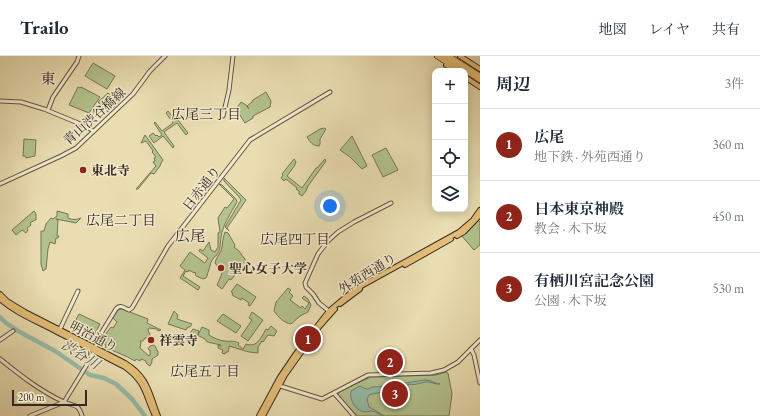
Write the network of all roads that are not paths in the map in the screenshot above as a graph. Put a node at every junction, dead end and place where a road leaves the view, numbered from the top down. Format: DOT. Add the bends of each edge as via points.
graph roads {
  1 [pos="79,56"];
  2 [pos="166,56"];
  3 [pos="233,56"];
  4 [pos="450,56"];
  5 [pos="454,56"];
  6 [pos="460,56"];
  7 [pos="439,57"];
  8 [pos="452,68"];
  9 [pos="456,68"];
  10 [pos="480,69"];
  11 [pos="480,75"];
  12 [pos="468,76"];
  13 [pos="480,83"];
  14 [pos="330,92"];
  15 [pos="0,101"];
  16 [pos="48,110"];
  17 [pos="223,116"];
  18 [pos="94,131"];
  19 [pos="0,184"];
  20 [pos="391,203"];
  21 [pos="480,210"];
  22 [pos="480,215"];
  23 [pos="78,291"];
  24 [pos="0,294"];
  25 [pos="0,300"];
  26 [pos="330,312"];
  27 [pos="12,331"];
  28 [pos="59,331"];
  29 [pos="0,340"];
  30 [pos="480,340"];
  31 [pos="470,349"];
  32 [pos="95,350"];
  33 [pos="0,359"];
  34 [pos="480,383"];
  35 [pos="277,385"];
  36 [pos="334,393"];
  37 [pos="64,402"];
  38 [pos="30,416"];
  39 [pos="82,416"];
  40 [pos="155,416"];
  41 [pos="158,416"];
  42 [pos="259,416"];
  43 [pos="263,416"];
  44 [pos="354,416"];
  1 -- 16 [label="street" via="53,97"];
  2 -- 18 [label="street, 青山渋谷橋線" via="160,58 133,94"];
  3 -- 17 [label="street"];
  4 -- 11 [label="highway"];
  5 -- 11 [label="highway"];
  6 -- 10 [label="main road"];
  7 -- 8 [label="main road"];
  7 -- 9 [label="highway"];
  7 -- 13 [label="highway"];
  12 -- 13 [label="highway"];
  14 -- 32 [label="street, 日赤通り" via="252,138 165,251 132,308 129,310 118,307 102,331"];
  15 -- 16 [label="street" via="21,102"];
  16 -- 18 [label="street"];
  18 -- 19 [label="street, 青山渋谷橋線" via="66,154"];
  20 -- 26 [label="street" via="338,232 318,254 305,283 319,303"];
  21 -- 26 [label="main road, 外苑西通り" via="459,232 354,290"];
  22 -- 26 [label="main road, 外苑西通り" via="458,236 365,287"];
  23 -- 28 [label="street"];
  24 -- 28 [label="main road, 明治通り" via="24,312"];
  25 -- 28 [label="main road, 明治通り" via="23,315"];
  26 -- 35 [label="main road, 外苑西通り" via="297,352"];
  27 -- 29 [label="street"];
  28 -- 32 [label="main road, 明治通り"];
  30 -- 31 [label="street"];
  31 -- 34 [label="street" via="474,355"];
  31 -- 36 [label="street" via="455,364 440,371 368,375"];
  32 -- 37 [label="street"];
  32 -- 40 [label="main road, 明治通り" via="135,375 144,387"];
  32 -- 41 [label="main road, 明治通り" via="125,363 140,375"];
  33 -- 37 [label="street" via="33,385"];
  35 -- 36 [label="street" via="321,399"];
  35 -- 42 [label="main road, 外苑西通り"];
  35 -- 43 [label="main road, 外苑西通り"];
  36 -- 44 [label="street"];
  37 -- 38 [label="street"];
  37 -- 39 [label="street" via="79,408"];
}
